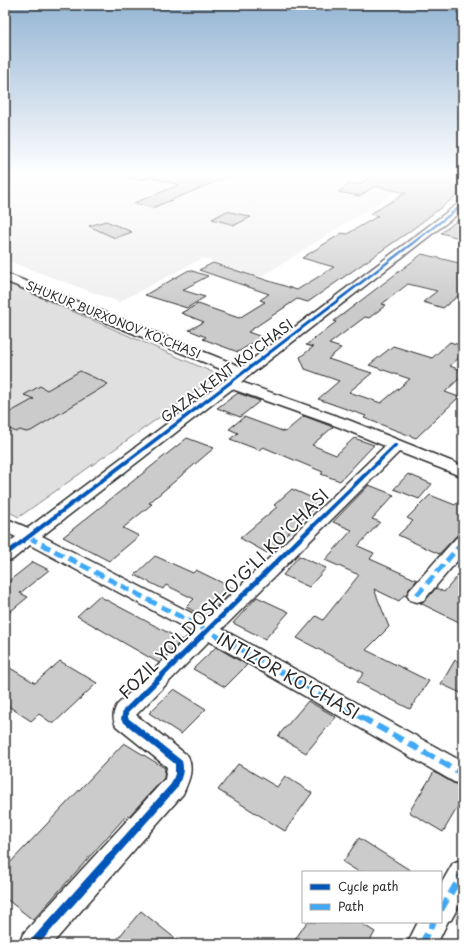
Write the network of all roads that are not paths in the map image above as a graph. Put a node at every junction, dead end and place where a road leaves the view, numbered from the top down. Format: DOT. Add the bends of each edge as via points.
graph roads {
  1 [pos="448,217"];
  2 [pos="5,277"];
  3 [pos="244,373"];
  4 [pos="230,383"];
  5 [pos="396,444"];
  6 [pos="463,472"];
  7 [pos="5,524"];
  8 [pos="28,537"];
  9 [pos="463,542"];
  10 [pos="5,555"];
  11 [pos="417,594"];
  12 [pos="208,631"];
  13 [pos="463,774"];
  14 [pos="463,872"];
  15 [pos="442,908"];
  16 [pos="433,923"];
  17 [pos="32,944"];
  18 [pos="421,944"];
  1 -- 3 [label="street, GAZALKENT KO'CHASI"];
  2 -- 3 [label="street, SHUKUR BURXONOV KO'CHASI"];
  3 -- 4 [label="street, GAZALKENT KO'CHASI"];
  4 -- 5 [label="street"];
  4 -- 8 [label="street, GAZALKENT KO'CHASI"];
  5 -- 6 [label="street"];
  5 -- 12 [label="street, FOZIL YO'LDOSH-O'G'LI KO'CHASI"];
  7 -- 8 [label="street, INTIZOR KO'CHASI"];
  8 -- 10 [label="street, GAZALKENT KO'CHASI"];
  8 -- 12 [label="street, INTIZOR KO'CHASI"];
  9 -- 11 [label="street"];
  12 -- 13 [label="street, INTIZOR KO'CHASI"];
  12 -- 17 [label="street, FOZIL YO'LDOSH-O'G'LI KO'CHASI" via="125,712 124,719 179,763 179,774 174,786"];
  14 -- 15 [label="street"];
  16 -- 18 [label="street"];
}
